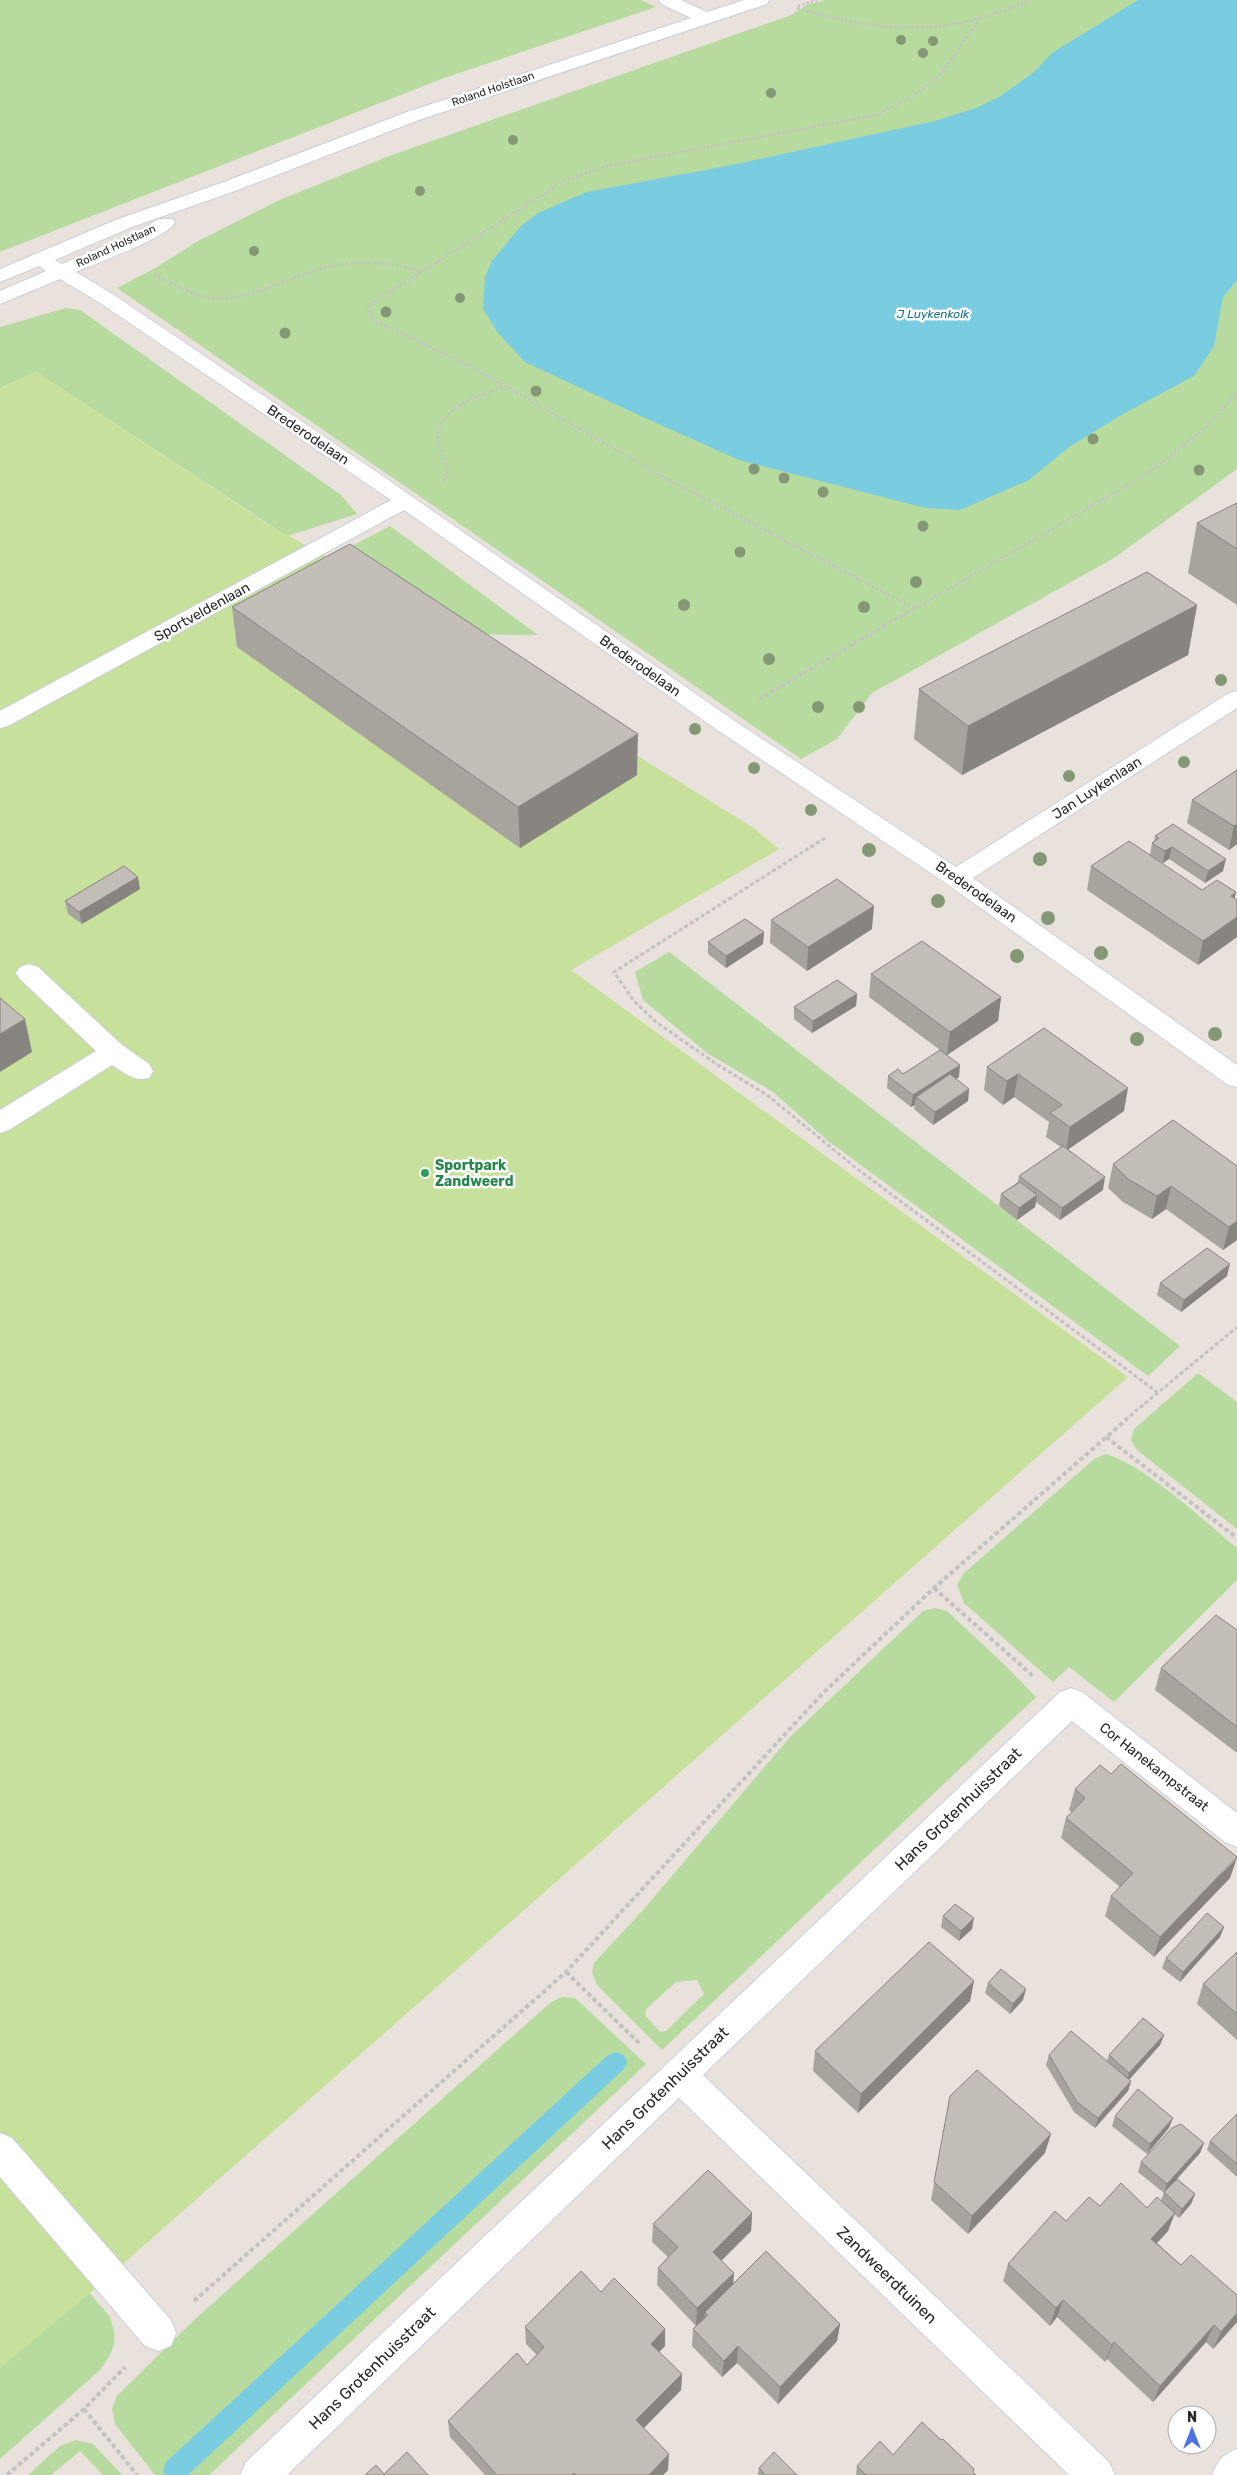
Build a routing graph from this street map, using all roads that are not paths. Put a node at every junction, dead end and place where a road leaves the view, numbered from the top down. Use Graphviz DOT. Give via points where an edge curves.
graph roads {
  1 [pos="666,0"];
  2 [pos="760,0"];
  3 [pos="704,18"];
  4 [pos="228,187"];
  5 [pos="40,259"];
  6 [pos="61,272"];
  7 [pos="0,276"];
  8 [pos="0,298"];
  9 [pos="403,502"];
  10 [pos="1237,698"];
  11 [pos="0,721"];
  12 [pos="956,878"];
  13 [pos="29,973"];
  14 [pos="113,1052"];
  15 [pos="140,1071"];
  16 [pos="1237,1078"];
  17 [pos="0,1123"];
  18 [pos="1071,1702"];
  19 [pos="1237,1832"];
  20 [pos="679,2075"];
  21 [pos="0,2150"];
  22 [pos="158,2333"];
  23 [pos="1237,2468"];
  24 [pos="259,2475"];
  25 [pos="1096,2475"];
  26 [pos="1231,2475"];
  1 -- 3 [label="street"];
  2 -- 3 [label="street, Roland Holstlaan"];
  3 -- 4 [label="street, Roland Holstlaan" via="414,116"];
  4 -- 5 [label="street, Roland Holstlaan" via="125,223"];
  4 -- 6 [label="street, Roland Holstlaan" via="143,236"];
  5 -- 6 [label="street, Brederodelaan"];
  5 -- 7 [label="street, Roland Holstlaan"];
  6 -- 8 [label="street, Roland Holstlaan"];
  6 -- 9 [label="street, Brederodelaan" via="128,313 377,481"];
  9 -- 11 [label="street, Sportveldenlaan"];
  9 -- 12 [label="street, Brederodelaan" via="721,722"];
  10 -- 12 [label="street, Jan Luykenlaan"];
  12 -- 16 [label="street, Brederodelaan"];
  13 -- 14 [label="street"];
  14 -- 15 [label="street"];
  14 -- 17 [label="street"];
  18 -- 19 [label="street, Cor Hanekampstraat"];
  18 -- 20 [label="street, Hans Grotenhuisstraat"];
  20 -- 24 [label="street, Hans Grotenhuisstraat"];
  20 -- 25 [label="street, Zandweerdtuinen"];
  21 -- 22 [label="street"];
  23 -- 26 [label="street"];
}
